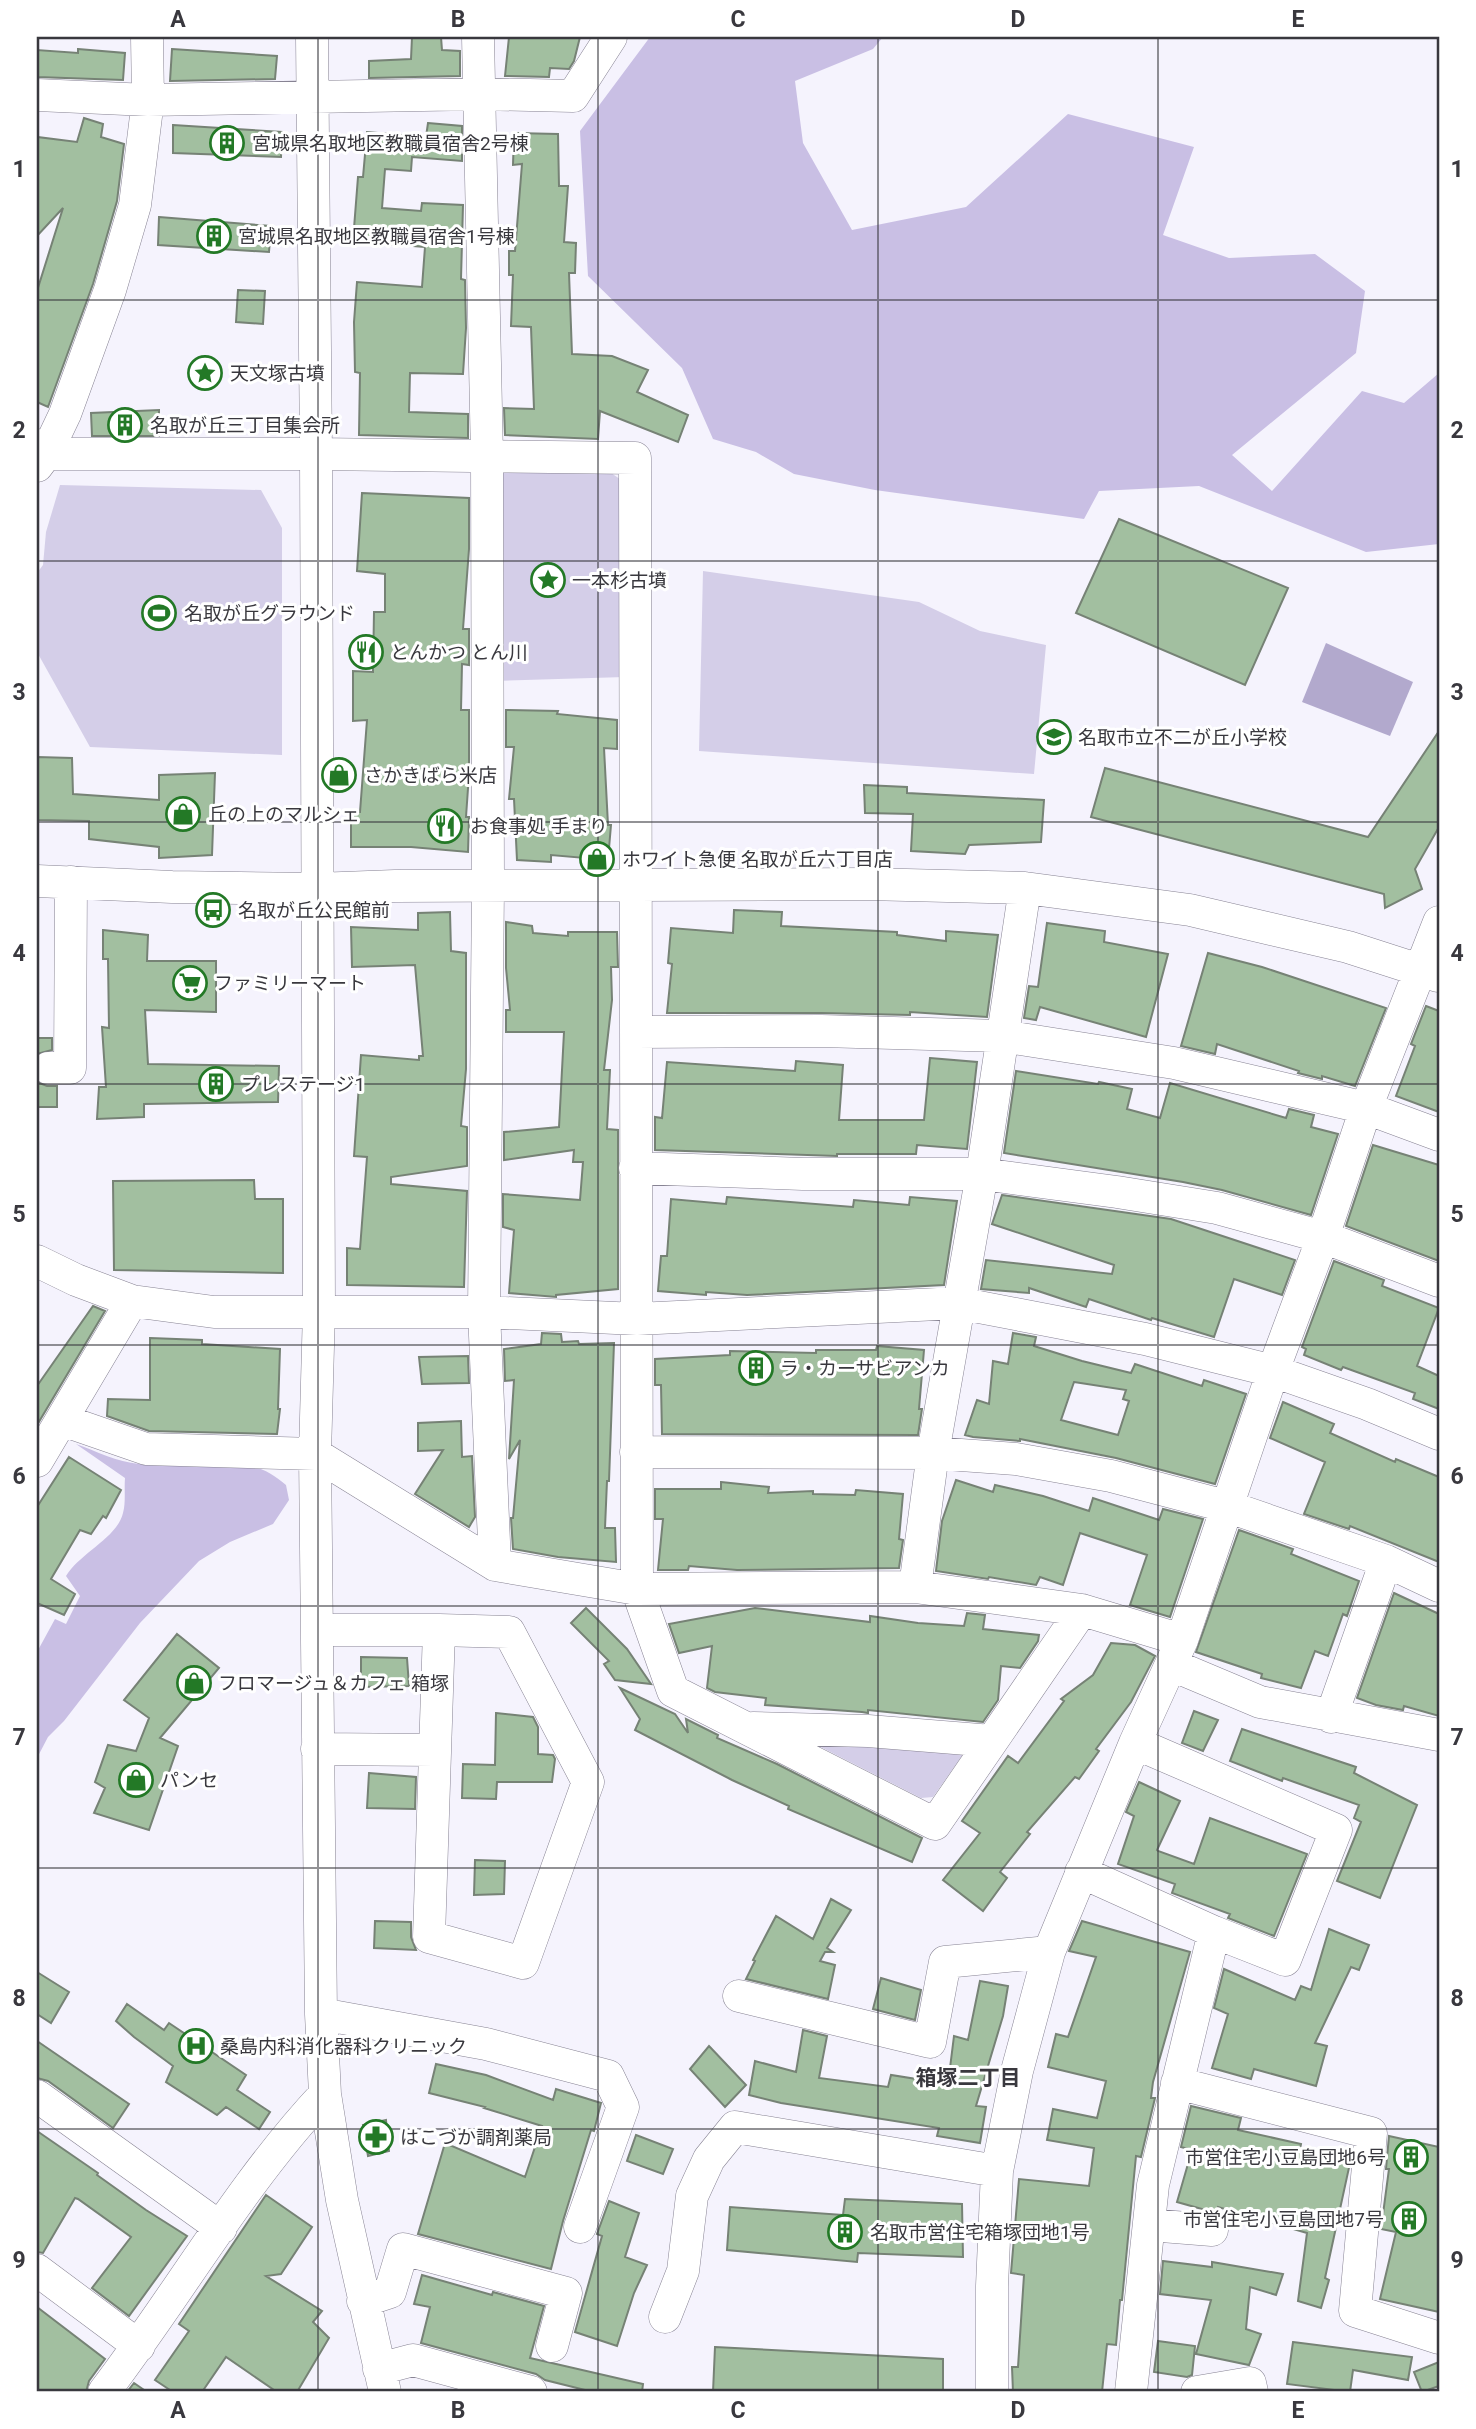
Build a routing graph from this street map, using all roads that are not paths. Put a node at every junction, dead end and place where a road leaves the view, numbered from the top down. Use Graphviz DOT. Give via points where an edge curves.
graph roads {
  1 [pos="147,37"];
  2 [pos="312,37"];
  3 [pos="478,37"];
  4 [pos="611,37"];
  5 [pos="479,94"];
  6 [pos="37,95"];
  7 [pos="311,97"];
  8 [pos="148,100"];
  9 [pos="316,454"];
  10 [pos="40,455"];
  11 [pos="487,457"];
  12 [pos="37,881"];
  13 [pos="71,882"];
  14 [pos="635,884"];
  15 [pos="488,886"];
  16 [pos="1025,888"];
  17 [pos="317,889"];
  18 [pos="1439,922"];
  19 [pos="1429,973"];
  20 [pos="636,1032"];
  21 [pos="1002,1036"];
  22 [pos="48,1068"];
  23 [pos="1366,1108"];
  24 [pos="1439,1135"];
  25 [pos="635,1168"];
  26 [pos="982,1174"];
  27 [pos="1323,1237"];
  28 [pos="37,1261"];
  29 [pos="1439,1281"];
  30 [pos="132,1301"];
  31 [pos="958,1303"];
  32 [pos="319,1310"];
  33 [pos="484,1312"];
  34 [pos="637,1319"];
  35 [pos="1273,1371"];
  36 [pos="62,1420"];
  37 [pos="1439,1434"];
  38 [pos="636,1452"];
  39 [pos="933,1453"];
  40 [pos="315,1454"];
  41 [pos="37,1461"];
  42 [pos="1228,1507"];
  43 [pos="1386,1561"];
  44 [pos="495,1565"];
  45 [pos="1439,1586"];
  46 [pos="915,1587"];
  47 [pos="636,1588"];
  48 [pos="1082,1609"];
  49 [pos="318,1630"];
  50 [pos="439,1630"];
  51 [pos="1177,1653"];
  52 [pos="1332,1717"];
  53 [pos="744,1727"];
  54 [pos="1439,1735"];
  55 [pos="992,1741"];
  56 [pos="1135,1742"];
  57 [pos="317,1749"];
  58 [pos="434,1750"];
  59 [pos="1081,1872"];
  60 [pos="1214,1932"];
  61 [pos="1049,1952"];
  62 [pos="738,1996"];
  63 [pos="321,2014"];
  64 [pos="1177,2083"];
  65 [pos="325,2094"];
  66 [pos="37,2096"];
  67 [pos="997,2171"];
  68 [pos="1149,2225"];
  69 [pos="580,2227"];
  70 [pos="221,2228"];
  71 [pos="1212,2230"];
  72 [pos="37,2270"];
  73 [pos="363,2301"];
  74 [pos="664,2317"];
  75 [pos="1439,2338"];
  76 [pos="139,2346"];
  77 [pos="551,2346"];
  78 [pos="382,2381"];
  79 [pos="104,2392"];
  80 [pos="531,2392"];
  81 [pos="992,2392"];
  82 [pos="1131,2392"];
  83 [pos="1197,2392"];
  84 [pos="1252,2392"];
  1 -- 8 [label="street"];
  2 -- 7 [label="street"];
  3 -- 5 [label="street"];
  4 -- 5 [label="street" via="573,96"];
  5 -- 7 [label="street"];
  5 -- 11 [label="street"];
  6 -- 8 [label="street"];
  7 -- 8 [label="street"];
  7 -- 9 [label="street"];
  8 -- 10 [label="street" via="135,205 110,290 65,414"];
  9 -- 10 [label="street"];
  9 -- 11 [label="street"];
  9 -- 17 [label="street"];
  11 -- 14 [label="street" via="635,458"];
  11 -- 15 [label="street"];
  12 -- 13 [label="street"];
  13 -- 17 [label="street"];
  13 -- 22 [label="street" via="70,1068"];
  14 -- 15 [label="street"];
  14 -- 16 [label="street"];
  14 -- 20 [label="street"];
  15 -- 17 [label="street"];
  15 -- 33 [label="street"];
  16 -- 19 [label="street" via="1190,910 1348,947"];
  16 -- 21 [label="street"];
  17 -- 32 [label="street"];
  18 -- 19 [label="street"];
  19 -- 23 [label="street"];
  20 -- 21 [label="street"];
  20 -- 25 [label="street"];
  21 -- 23 [label="street" via="1174,1063"];
  21 -- 26 [label="street"];
  23 -- 24 [label="street"];
  23 -- 27 [label="street"];
  25 -- 26 [label="street"];
  25 -- 34 [label="street"];
  26 -- 27 [label="street" via="1217,1208"];
  26 -- 31 [label="street"];
  27 -- 29 [label="street"];
  27 -- 35 [label="street"];
  28 -- 30 [label="street"];
  30 -- 32 [label="street" via="214,1312"];
  30 -- 36 [label="street"];
  31 -- 34 [label="street"];
  31 -- 35 [label="street" via="1145,1339"];
  31 -- 39 [label="street"];
  32 -- 33 [label="street"];
  32 -- 40 [label="street"];
  33 -- 34 [label="street"];
  33 -- 44 [label="street"];
  34 -- 38 [label="street"];
  35 -- 37 [label="street"];
  35 -- 42 [label="street"];
  36 -- 40 [label="street" via="145,1449"];
  36 -- 41 [label="street"];
  38 -- 39 [label="street"];
  38 -- 47 [label="street"];
  39 -- 42 [label="street" via="1016,1459 1111,1476"];
  39 -- 46 [label="street"];
  40 -- 44 [label="street"];
  40 -- 49 [label="street"];
  42 -- 43 [label="street"];
  42 -- 51 [label="street"];
  43 -- 45 [label="street"];
  43 -- 52 [label="street"];
  44 -- 47 [label="street"];
  46 -- 47 [label="street"];
  46 -- 48 [label="street"];
  47 -- 53 [label="street" via="673,1691"];
  48 -- 51 [label="street"];
  48 -- 55 [label="street"];
  49 -- 50 [label="street"];
  49 -- 57 [label="street"];
  50 -- 58 [label="street"];
  50 -- 58 [label="street" via="509,1632 588,1782 523,1962 429,1937"];
  51 -- 52 [label="street" via="1260,1702"];
  51 -- 56 [label="street"];
  52 -- 54 [label="street"];
  53 -- 55 [label="street"];
  53 -- 55 [label="street" via="935,1824"];
  56 -- 59 [label="street"];
  56 -- 60 [label="street" via="1336,1830 1284,1960"];
  57 -- 58 [label="street"];
  57 -- 63 [label="street"];
  59 -- 60 [label="street"];
  59 -- 61 [label="street"];
  60 -- 64 [label="street"];
  61 -- 62 [label="street" via="945,1962 930,2042"];
  61 -- 67 [label="street" via="1017,2071"];
  63 -- 65 [label="street"];
  63 -- 69 [label="street" via="486,2044 608,2076 624,2107"];
  64 -- 68 [label="street" via="1153,2185"];
  64 -- 75 [label="street" via="1371,2133 1354,2311"];
  65 -- 70 [label="street" via="291,2130"];
  65 -- 73 [label="street"];
  66 -- 70 [label="street"];
  67 -- 74 [label="street" via="735,2127 709,2160 692,2196 683,2271"];
  67 -- 81 [label="street"];
  68 -- 71 [label="street"];
  68 -- 82 [label="street"];
  70 -- 76 [label="street"];
  72 -- 76 [label="street"];
  73 -- 77 [label="street" via="390,2292 403,2249 566,2293"];
  73 -- 78 [label="street"];
  76 -- 79 [label="street"];
  78 -- 80 [label="street" via="413,2360"];
  83 -- 84 [label="street" via="1250,2383"];
}
